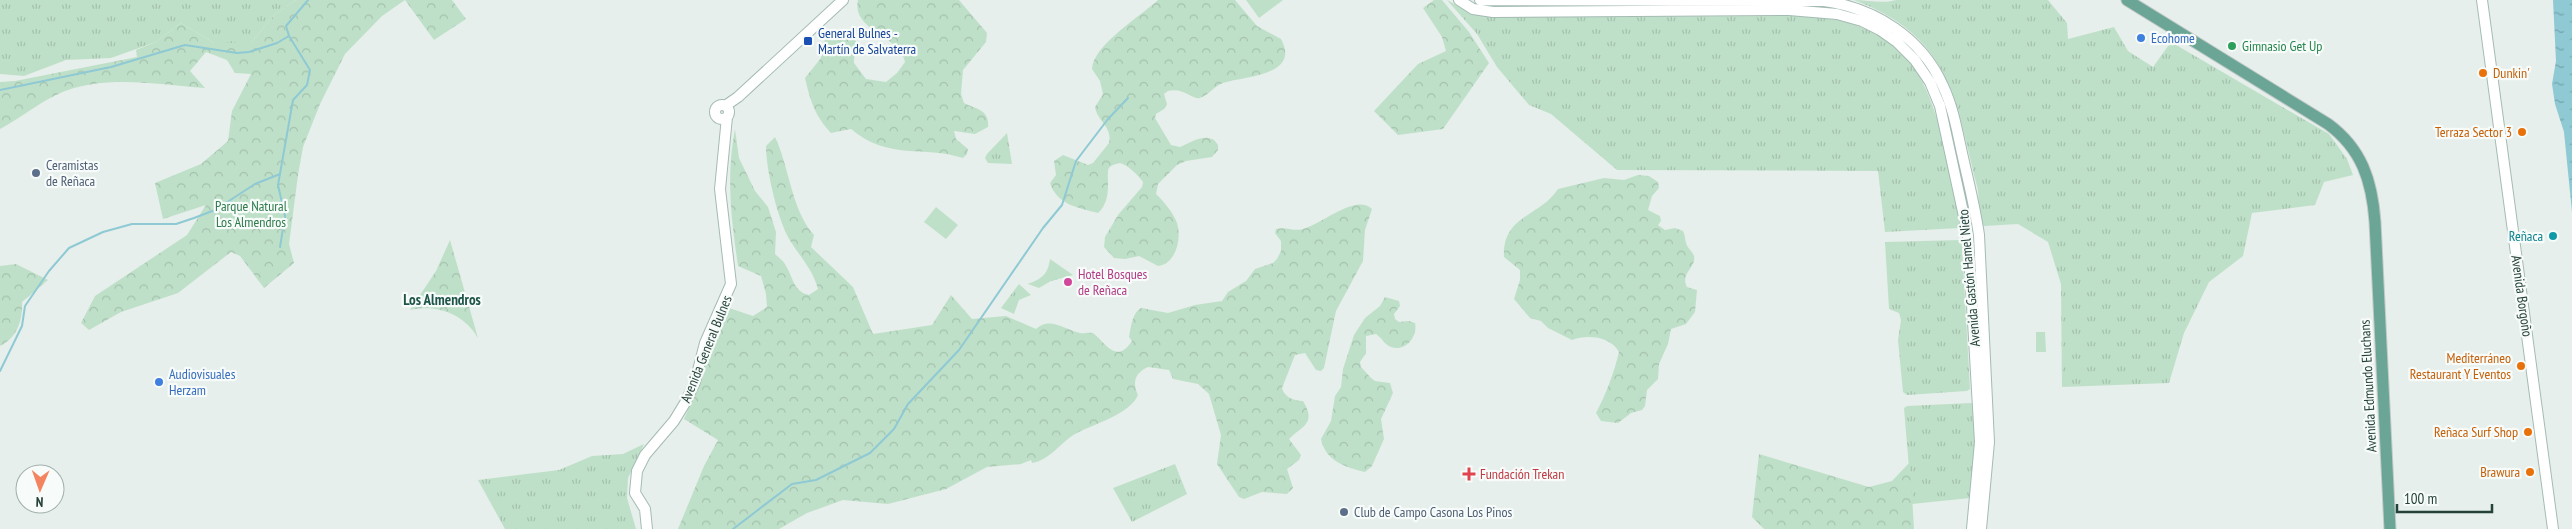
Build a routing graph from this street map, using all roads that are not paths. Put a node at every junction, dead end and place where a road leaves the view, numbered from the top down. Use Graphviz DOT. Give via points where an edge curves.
graph roads {
  1 [pos="843,0"];
  2 [pos="1459,0"];
  3 [pos="1480,0"];
  4 [pos="2127,0"];
  5 [pos="2482,1"];
  6 [pos="648,529"];
  7 [pos="1972,529"];
  8 [pos="1981,529"];
  9 [pos="2390,529"];
  10 [pos="2553,529"];
  1 -- 6 [label="main road, Avenida General Bulnes" via="738,97 725,113 721,203 731,284 705,343 692,390 674,421 645,455 635,478 635,493 645,509"];
  2 -- 7 [label="main road, Avenida Gastón Hamel Nieto" via="1474,9 1493,12 1827,12 1871,26 1910,54 1930,82 1940,106 1968,235 1980,442"];
  3 -- 8 [label="main road, Avenida Gastón Hamel Nieto" via="1824,1 1850,6 1879,18 1917,47 1934,69 1947,96 1978,229 1989,442"];
  4 -- 9 [label="main road, Avenida Edmundo Eluchans" via="2343,136 2364,166 2372,191"];
  5 -- 10 [label="main road, Avenida Borgoño"];
}
